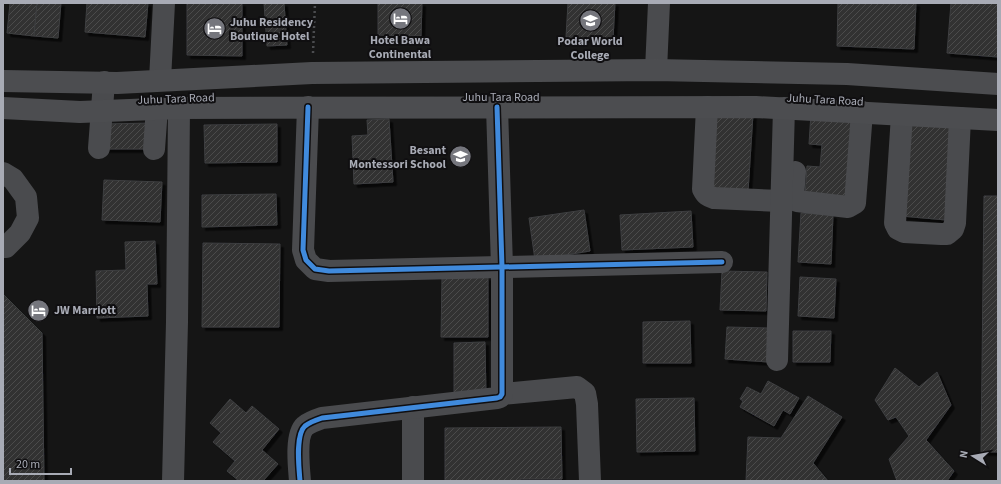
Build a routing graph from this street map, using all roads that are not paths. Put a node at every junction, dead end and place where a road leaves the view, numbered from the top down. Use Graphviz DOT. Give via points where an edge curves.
graph roads {
  1 [pos="164,3"];
  2 [pos="659,3"];
  3 [pos="656,70"];
  4 [pos="160,80"];
  5 [pos="3,81"];
  6 [pos="104,82"];
  7 [pos="998,84"];
  8 [pos="308,107"];
  9 [pos="497,107"];
  10 [pos="707,107"];
  11 [pos="3,108"];
  12 [pos="157,108"];
  13 [pos="179,108"];
  14 [pos="784,108"];
  15 [pos="102,112"];
  16 [pos="862,112"];
  17 [pos="902,114"];
  18 [pos="960,118"];
  19 [pos="998,120"];
  20 [pos="99,148"];
  21 [pos="154,149"];
  22 [pos="3,173"];
  23 [pos="773,201"];
  24 [pos="3,247"];
  25 [pos="722,262"];
  26 [pos="502,267"];
  27 [pos="777,360"];
  28 [pos="502,394"];
  29 [pos="413,407"];
  30 [pos="173,481"];
  31 [pos="300,481"];
  32 [pos="413,481"];
  33 [pos="590,481"];
  1 -- 4 [label="street"];
  2 -- 3 [label="street"];
  3 -- 4 [label="main road, Juhu Tara Road" via="312,73"];
  3 -- 7 [label="main road, Juhu Tara Road" via="847,74"];
  4 -- 6 [label="main road, Juhu Tara Road"];
  5 -- 6 [label="main road, Juhu Tara Road"];
  6 -- 15 [label="street"];
  8 -- 9 [label="main road, Juhu Tara Road"];
  8 -- 13 [label="main road, Juhu Tara Road"];
  8 -- 26 [label="street" via="303,250 306,260 315,269 329,271"];
  9 -- 10 [label="main road, Juhu Tara Road"];
  9 -- 26 [label="street"];
  10 -- 14 [label="main road, Juhu Tara Road"];
  10 -- 23 [label="street" via="703,189 706,194 714,198"];
  11 -- 15 [label="main road, Juhu Tara Road"];
  12 -- 13 [label="main road, Juhu Tara Road"];
  12 -- 15 [label="main road, Juhu Tara Road"];
  12 -- 21 [label="street"];
  13 -- 30 [label="street"];
  14 -- 16 [label="main road, Juhu Tara Road"];
  14 -- 16 [label="street" via="794,197 797,201 848,207 855,203"];
  14 -- 23 [label="street" via="775,163"];
  15 -- 20 [label="street"];
  16 -- 17 [label="main road, Juhu Tara Road"];
  17 -- 18 [label="main road, Juhu Tara Road"];
  17 -- 18 [label="street" via="895,223 898,229 904,232 947,234 954,229"];
  18 -- 19 [label="main road, Juhu Tara Road"];
  22 -- 24 [label="street" via="13,179 26,197 28,218 20,233"];
  23 -- 27 [label="street"];
  25 -- 26 [label="street"];
  26 -- 28 [label="street"];
  28 -- 29 [label="street" via="497,398"];
  28 -- 33 [label="street" via="577,387 585,393"];
  29 -- 31 [label="street" via="322,418 310,422 303,427 299,439"];
  29 -- 32 [label="street"];
}
